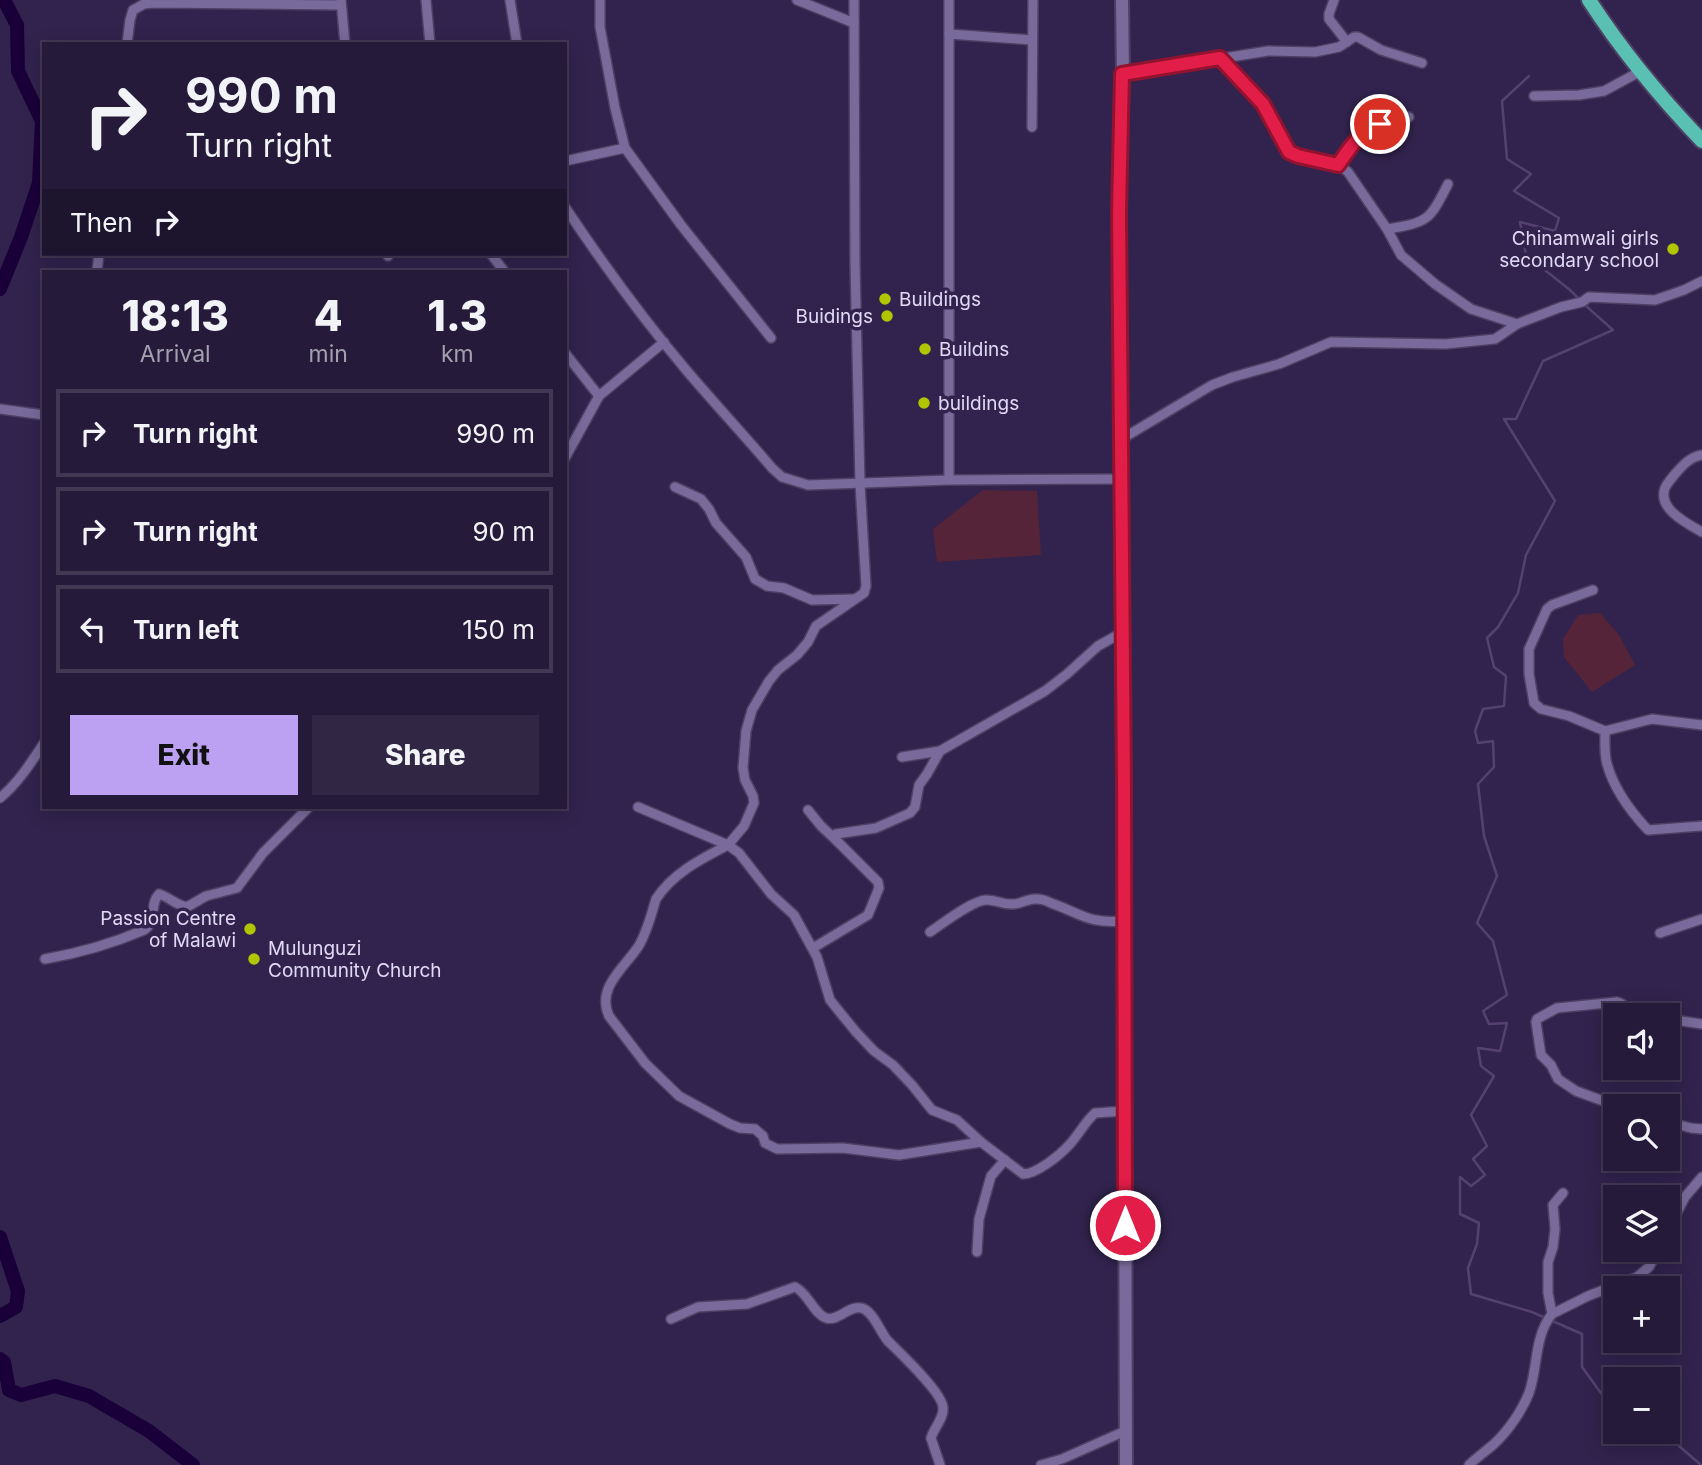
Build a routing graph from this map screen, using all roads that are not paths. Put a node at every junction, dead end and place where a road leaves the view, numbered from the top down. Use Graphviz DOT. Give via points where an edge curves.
graph roads {
  1 [pos="426,0"];
  2 [pos="510,0"];
  3 [pos="600,0"];
  4 [pos="797,0"];
  5 [pos="854,0"];
  6 [pos="949,0"];
  7 [pos="1032,0"];
  8 [pos="1122,0"];
  9 [pos="1334,0"];
  10 [pos="1590,0"];
  11 [pos="340,2"];
  12 [pos="854,23"];
  13 [pos="949,34"];
  14 [pos="1032,40"];
  15 [pos="127,42"];
  16 [pos="345,42"];
  17 [pos="430,42"];
  18 [pos="517,42"];
  19 [pos="1347,42"];
  20 [pos="1220,58"];
  21 [pos="1422,63"];
  22 [pos="1641,71"];
  23 [pos="1122,74"];
  24 [pos="1534,96"];
  25 [pos="1409,117"];
  26 [pos="1032,127"];
  27 [pos="1702,141"];
  28 [pos="625,148"];
  29 [pos="567,161"];
  30 [pos="1338,165"];
  31 [pos="1448,184"];
  32 [pos="567,210"];
  33 [pos="1387,229"];
  34 [pos="493,256"];
  35 [pos="503,270"];
  36 [pos="1702,281"];
  37 [pos="1517,324"];
  38 [pos="771,338"];
  39 [pos="664,342"];
  40 [pos="567,356"];
  41 [pos="599,396"];
  42 [pos="0,409"];
  43 [pos="42,415"];
  44 [pos="1120,440"];
  45 [pos="567,454"];
  46 [pos="1702,455"];
  47 [pos="1121,479"];
  48 [pos="949,480"];
  49 [pos="860,484"];
  50 [pos="675,487"];
  51 [pos="1702,532"];
  52 [pos="1593,590"];
  53 [pos="856,599"];
  54 [pos="1123,632"];
  55 [pos="1702,725"];
  56 [pos="1605,731"];
  57 [pos="42,746"];
  58 [pos="940,751"];
  59 [pos="902,757"];
  60 [pos="0,798"];
  61 [pos="638,807"];
  62 [pos="307,809"];
  63 [pos="808,810"];
  64 [pos="1702,826"];
  65 [pos="836,840"];
  66 [pos="727,845"];
  67 [pos="1702,919"];
  68 [pos="1124,921"];
  69 [pos="930,932"];
  70 [pos="1660,933"];
  71 [pos="813,948"];
  72 [pos="45,959"];
  73 [pos="1603,1003"];
  74 [pos="1680,1021"];
  75 [pos="1702,1024"];
  76 [pos="1603,1101"];
  77 [pos="1125,1111"];
  78 [pos="1680,1125"];
  79 [pos="1702,1129"];
  80 [pos="981,1142"];
  81 [pos="1005,1160"];
  82 [pos="1702,1177"];
  83 [pos="1563,1192"];
  84 [pos="1680,1207"];
  85 [pos="977,1252"];
  86 [pos="1652,1262"];
  87 [pos="1552,1314"];
  88 [pos="671,1320"];
  89 [pos="1125,1431"];
  90 [pos="940,1465"];
  91 [pos="1041,1465"];
  92 [pos="1126,1465"];
  93 [pos="1469,1465"];
  1 -- 17 [label="street"];
  2 -- 18 [label="street"];
  3 -- 28 [label="street" via="600,27"];
  4 -- 12 [label="street"];
  5 -- 12 [label="street"];
  6 -- 13 [label="street"];
  7 -- 14 [label="street"];
  8 -- 23 [label="main road"];
  9 -- 19 [label="street" via="1329,19"];
  10 -- 22 [label="highway"];
  11 -- 15 [label="street" via="144,4 133,10"];
  11 -- 16 [label="street"];
  12 -- 49 [label="street"];
  13 -- 14 [label="street"];
  13 -- 48 [label="street"];
  14 -- 26 [label="street"];
  19 -- 20 [label="street" via="1315,52 1268,51"];
  19 -- 21 [label="street" via="1358,37"];
  20 -- 23 [label="street"];
  20 -- 30 [label="street" via="1263,104 1289,152"];
  22 -- 24 [label="street" via="1604,92"];
  22 -- 27 [label="highway"];
  23 -- 44 [label="main road"];
  25 -- 30 [label="street" via="1366,130"];
  28 -- 29 [label="street"];
  28 -- 38 [label="street"];
  30 -- 33 [label="street" via="1348,172"];
  31 -- 33 [label="street" via="1427,219"];
  32 -- 39 [label="street"];
  33 -- 37 [label="street" via="1401,255 1436,285 1471,309"];
  34 -- 35 [label="street"];
  36 -- 37 [label="street" via="1656,300 1589,297"];
  37 -- 44 [label="street" via="1494,339 1446,344 1331,342 1212,385"];
  39 -- 41 [label="street"];
  39 -- 49 [label="street" via="782,477 808,485"];
  40 -- 41 [label="street"];
  41 -- 45 [label="street"];
  42 -- 43 [label="street"];
  44 -- 47 [label="main road"];
  46 -- 51 [label="street" via="1681,468 1664,494 1668,507"];
  47 -- 48 [label="street"];
  47 -- 54 [label="main road"];
  48 -- 49 [label="street"];
  49 -- 53 [label="street" via="866,586"];
  50 -- 53 [label="street" via="701,499 746,557 755,579 766,586 812,600"];
  52 -- 56 [label="street" via="1546,609 1530,644 1529,674 1537,707"];
  53 -- 66 [label="street" via="816,626 797,655 769,681 752,710 743,768 754,803 744,826"];
  54 -- 58 [label="street" via="1098,646 1045,691"];
  54 -- 68 [label="main road"];
  55 -- 56 [label="street" via="1652,719"];
  56 -- 64 [label="street" via="1612,778 1634,816 1648,830"];
  57 -- 60 [label="street"];
  58 -- 59 [label="street"];
  58 -- 65 [label="street" via="919,785 910,814 876,828 838,833"];
  61 -- 66 [label="street"];
  62 -- 72 [label="street" via="268,847 237,888 206,896 187,907 159,894 150,926 144,930 102,946"];
  63 -- 65 [label="street"];
  65 -- 71 [label="street" via="879,888 868,915"];
  66 -- 71 [label="street" via="794,915"];
  66 -- 80 [label="street" via="691,864 661,892 639,946 606,993 609,1016 645,1063 679,1096 730,1124 760,1131 765,1143 777,1149 899,1155"];
  67 -- 70 [label="street"];
  68 -- 69 [label="street" via="1095,921 1038,900 1013,905 988,900 975,902"];
  68 -- 77 [label="main road"];
  71 -- 80 [label="street" via="831,1000 856,1032 932,1110 957,1121"];
  73 -- 76 [label="street" via="1557,1008 1536,1022 1541,1055 1558,1079"];
  74 -- 75 [label="street"];
  77 -- 81 [label="street" via="1095,1113 1069,1145 1030,1174"];
  77 -- 89 [label="main road"];
  78 -- 79 [label="street"];
  80 -- 81 [label="street"];
  81 -- 85 [label="street" via="991,1176 979,1219"];
  82 -- 84 [label="street"];
  83 -- 87 [label="street" via="1553,1205 1555,1229 1548,1262"];
  86 -- 87 [label="street" via="1637,1277"];
  87 -- 93 [label="street" via="1543,1328 1523,1406 1494,1444"];
  88 -- 90 [label="street" via="698,1307 738,1305 795,1287 827,1318 853,1308 865,1309 942,1401 943,1411 931,1438"];
  89 -- 91 [label="street"];
  89 -- 92 [label="main road"];
}
